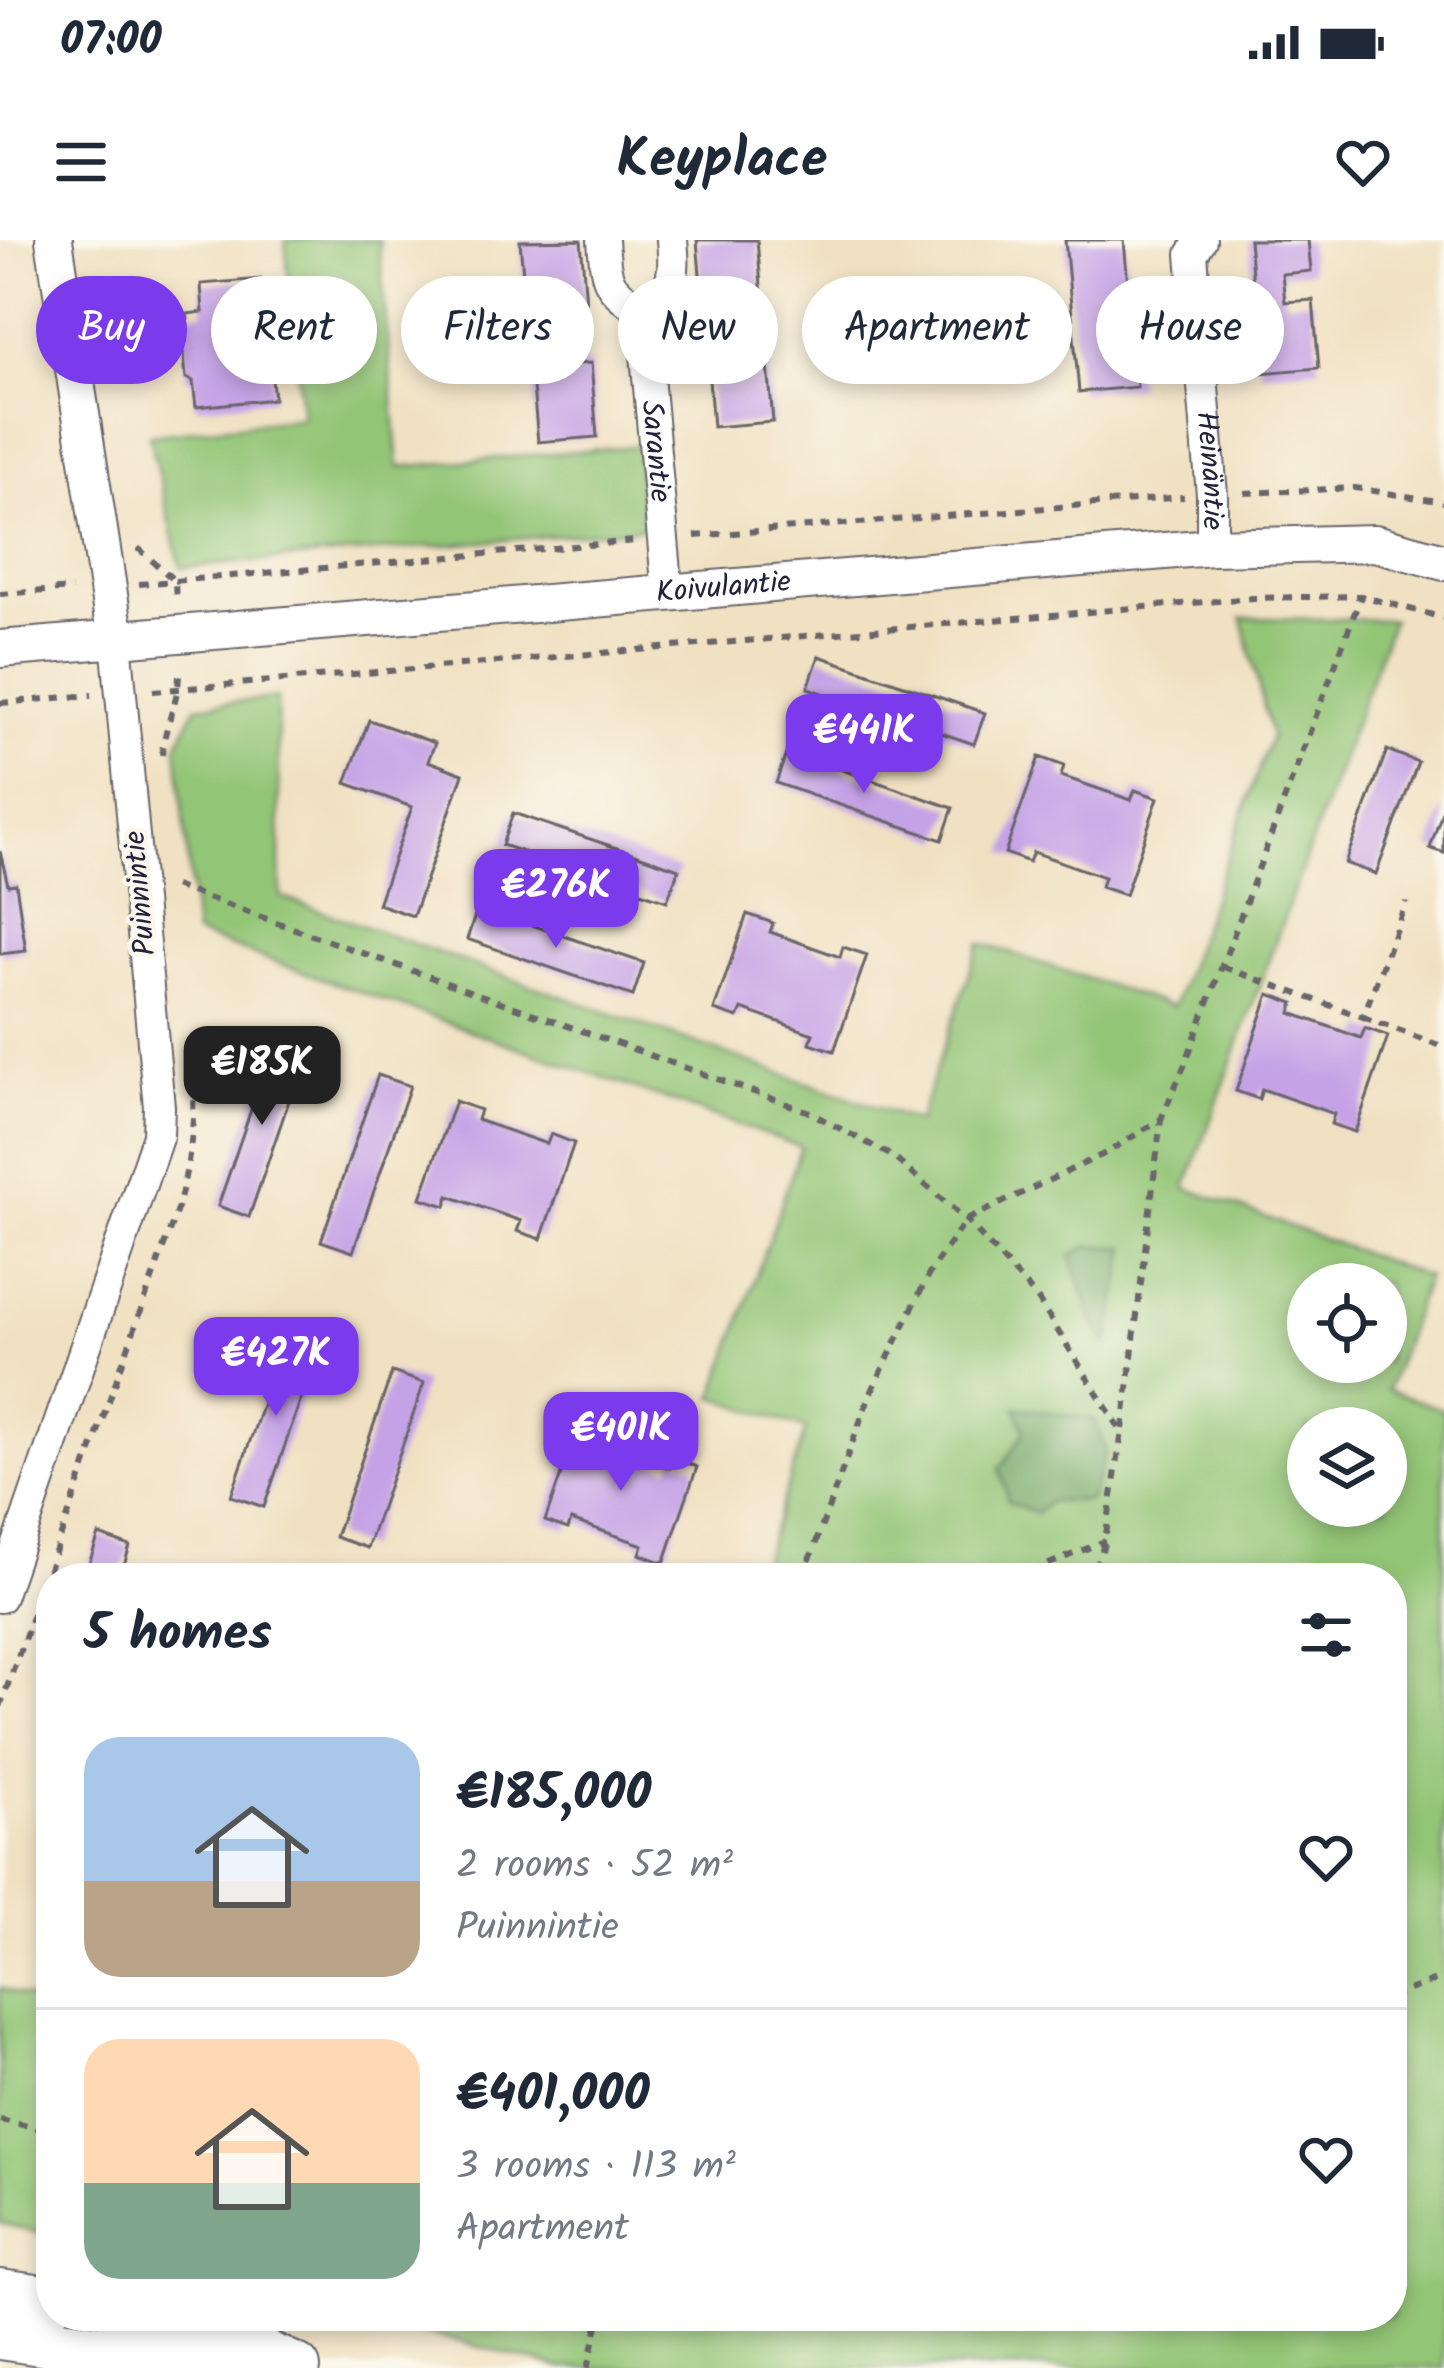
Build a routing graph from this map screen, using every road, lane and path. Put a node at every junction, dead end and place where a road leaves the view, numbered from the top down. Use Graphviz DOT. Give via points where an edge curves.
graph roads {
  1 [pos="54,240"];
  2 [pos="603,240"];
  3 [pos="672,240"];
  4 [pos="1188,245"];
  5 [pos="675,276"];
  6 [pos="618,295"];
  7 [pos="649,384"];
  8 [pos="1212,495"];
  9 [pos="1444,502"];
  10 [pos="665,539"];
  11 [pos="1212,547"];
  12 [pos="1444,562"];
  13 [pos="108,586"];
  14 [pos="0,594"];
  15 [pos="668,594"];
  16 [pos="1361,596"];
  17 [pos="1444,618"];
  18 [pos="116,640"];
  19 [pos="0,649"];
  20 [pos="124,692"];
  21 [pos="0,703"];
  22 [pos="174,886"];
  23 [pos="1406,902"];
  24 [pos="1222,967"];
  25 [pos="1364,1017"];
  26 [pos="1444,1047"];
  27 [pos="1161,1118"];
  28 [pos="966,1220"];
  29 [pos="1122,1432"];
  30 [pos="1105,1541"];
  31 [pos="808,1563"];
  32 [pos="1052,1563"];
  33 [pos="1098,1563"];
  34 [pos="0,1597"];
  35 [pos="1444,1976"];
  36 [pos="1407,1990"];
  37 [pos="0,2120"];
  38 [pos="36,2128"];
  39 [pos="0,2294"];
  40 [pos="36,2299"];
  41 [pos="181,2331"];
  42 [pos="597,2331"];
  43 [pos="0,2335"];
  44 [pos="226,2368"];
  45 [pos="296,2368"];
  46 [pos="588,2368"];
  1 -- 13 [label="street, Puinnintie"];
  2 -- 6 [label="street"];
  3 -- 5 [label="street"];
  4 -- 8 [label="street, Heinäntie"];
  7 -- 10 [label="street, Sarantie"];
  8 -- 9 [label="path" via="1355,488"];
  8 -- 10 [label="path"];
  8 -- 11 [label="street, Heinäntie"];
  10 -- 13 [label="path"];
  10 -- 15 [label="street, Sarantie"];
  11 -- 12 [label="street, Koivulantie" via="1376,543"];
  11 -- 15 [label="street, Koivulantie"];
  13 -- 14 [label="path"];
  13 -- 18 [label="street, Puinnintie"];
  15 -- 18 [label="street, Koivulantie"];
  16 -- 17 [label="path"];
  16 -- 20 [label="path" via="1253,598"];
  16 -- 24 [label="path"];
  18 -- 19 [label="street, Koivulantie"];
  18 -- 20 [label="street, Puinnintie"];
  20 -- 21 [label="path"];
  20 -- 34 [label="street, Puinnintie" via="158,1135"];
  22 -- 28 [label="path" via="807,1111 892,1156"];
  23 -- 25 [label="path"];
  24 -- 25 [label="path"];
  24 -- 27 [label="path"];
  25 -- 26 [label="path"];
  27 -- 28 [label="path"];
  27 -- 29 [label="path"];
  28 -- 29 [label="path" via="1037,1298"];
  28 -- 31 [label="path" via="930,1272 869,1397"];
  29 -- 30 [label="path"];
  30 -- 32 [label="path"];
  30 -- 33 [label="path"];
  35 -- 36 [label="path"];
  37 -- 38 [label="path"];
  39 -- 40 [label="main road"];
  41 -- 45 [label="main road"];
  42 -- 46 [label="path"];
  43 -- 44 [label="main road"];
}
